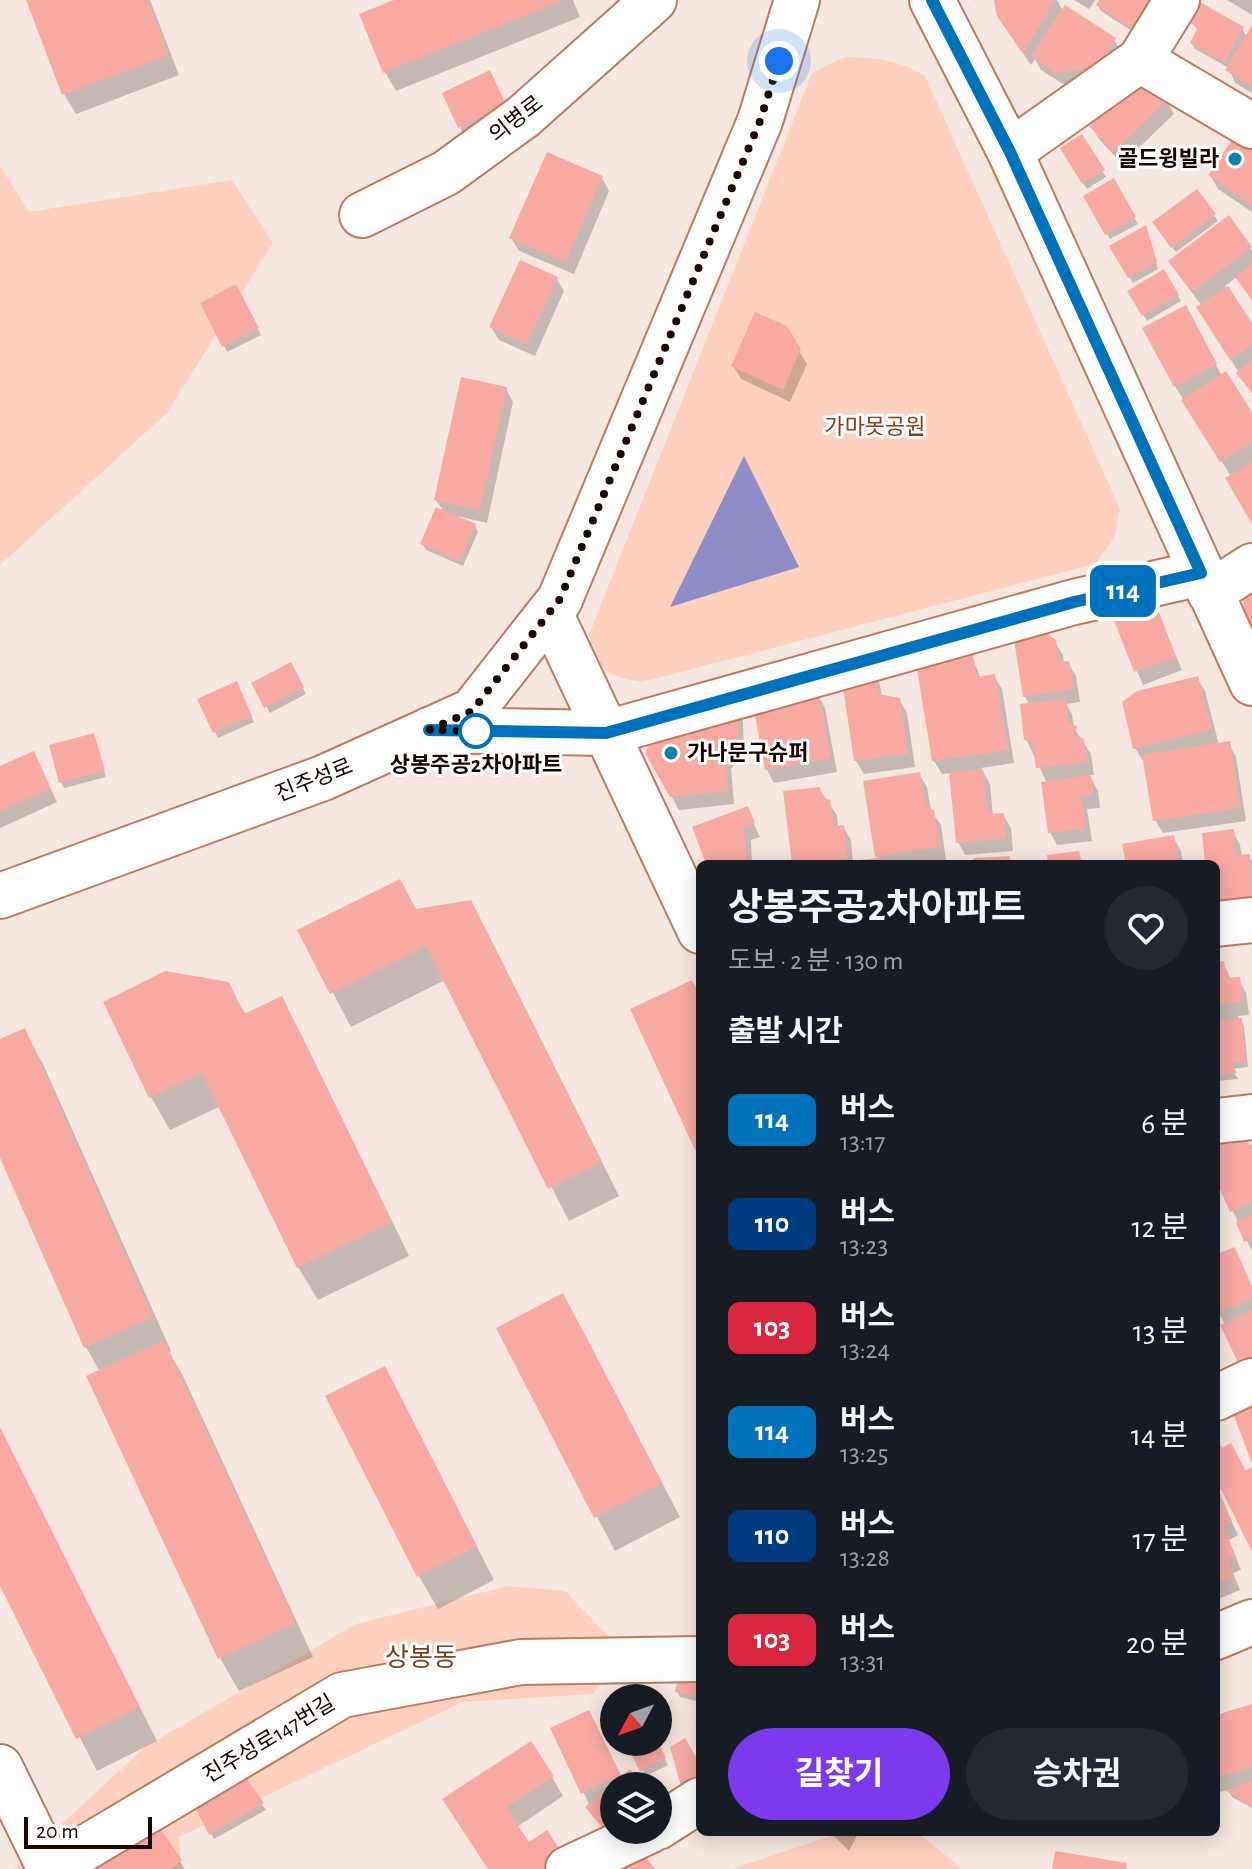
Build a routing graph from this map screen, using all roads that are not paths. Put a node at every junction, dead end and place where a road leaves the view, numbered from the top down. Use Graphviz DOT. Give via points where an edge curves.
graph roads {
  1 [pos="654,0"];
  2 [pos="797,0"];
  3 [pos="932,0"];
  4 [pos="1177,0"];
  5 [pos="1140,60"];
  6 [pos="1252,126"];
  7 [pos="1010,152"];
  8 [pos="362,215"];
  9 [pos="1252,566"];
  10 [pos="1206,583"];
  11 [pos="560,599"];
  12 [pos="1252,683"];
  13 [pos="429,730"];
  14 [pos="606,733"];
  15 [pos="0,896"];
  16 [pos="1252,920"];
  17 [pos="696,923"];
  18 [pos="1220,924"];
  19 [pos="1252,1117"];
  20 [pos="1220,1121"];
  21 [pos="1252,1381"];
  22 [pos="1220,1396"];
  23 [pos="1252,1622"];
  24 [pos="1220,1635"];
  25 [pos="696,1659"];
  26 [pos="0,1767"];
  27 [pos="696,1803"];
  28 [pos="672,1818"];
  29 [pos="621,1844"];
  30 [pos="50,1869"];
  31 [pos="568,1869"];
  1 -- 8 [label="street, 의병로" via="523,117 446,173"];
  2 -- 11 [label="street, 진주성로" via="760,121"];
  3 -- 7 [label="street"];
  4 -- 5 [label="street"];
  5 -- 6 [label="street"];
  5 -- 7 [label="street"];
  7 -- 10 [label="street"];
  9 -- 10 [label="street"];
  10 -- 12 [label="street"];
  10 -- 14 [label="street" via="1074,602"];
  11 -- 13 [label="street, 진주성로" via="472,711"];
  11 -- 14 [label="street" via="551,615"];
  13 -- 14 [label="street"];
  13 -- 15 [label="street, 진주성로" via="323,778"];
  14 -- 17 [label="street"];
  16 -- 18 [label="street"];
  19 -- 20 [label="street"];
  21 -- 22 [label="street"];
  23 -- 24 [label="street"];
  25 -- 30 [label="street, 진주성로147번길" via="521,1662 342,1695"];
  26 -- 30 [label="street"];
  27 -- 28 [label="street"];
  29 -- 31 [label="street"];
}
